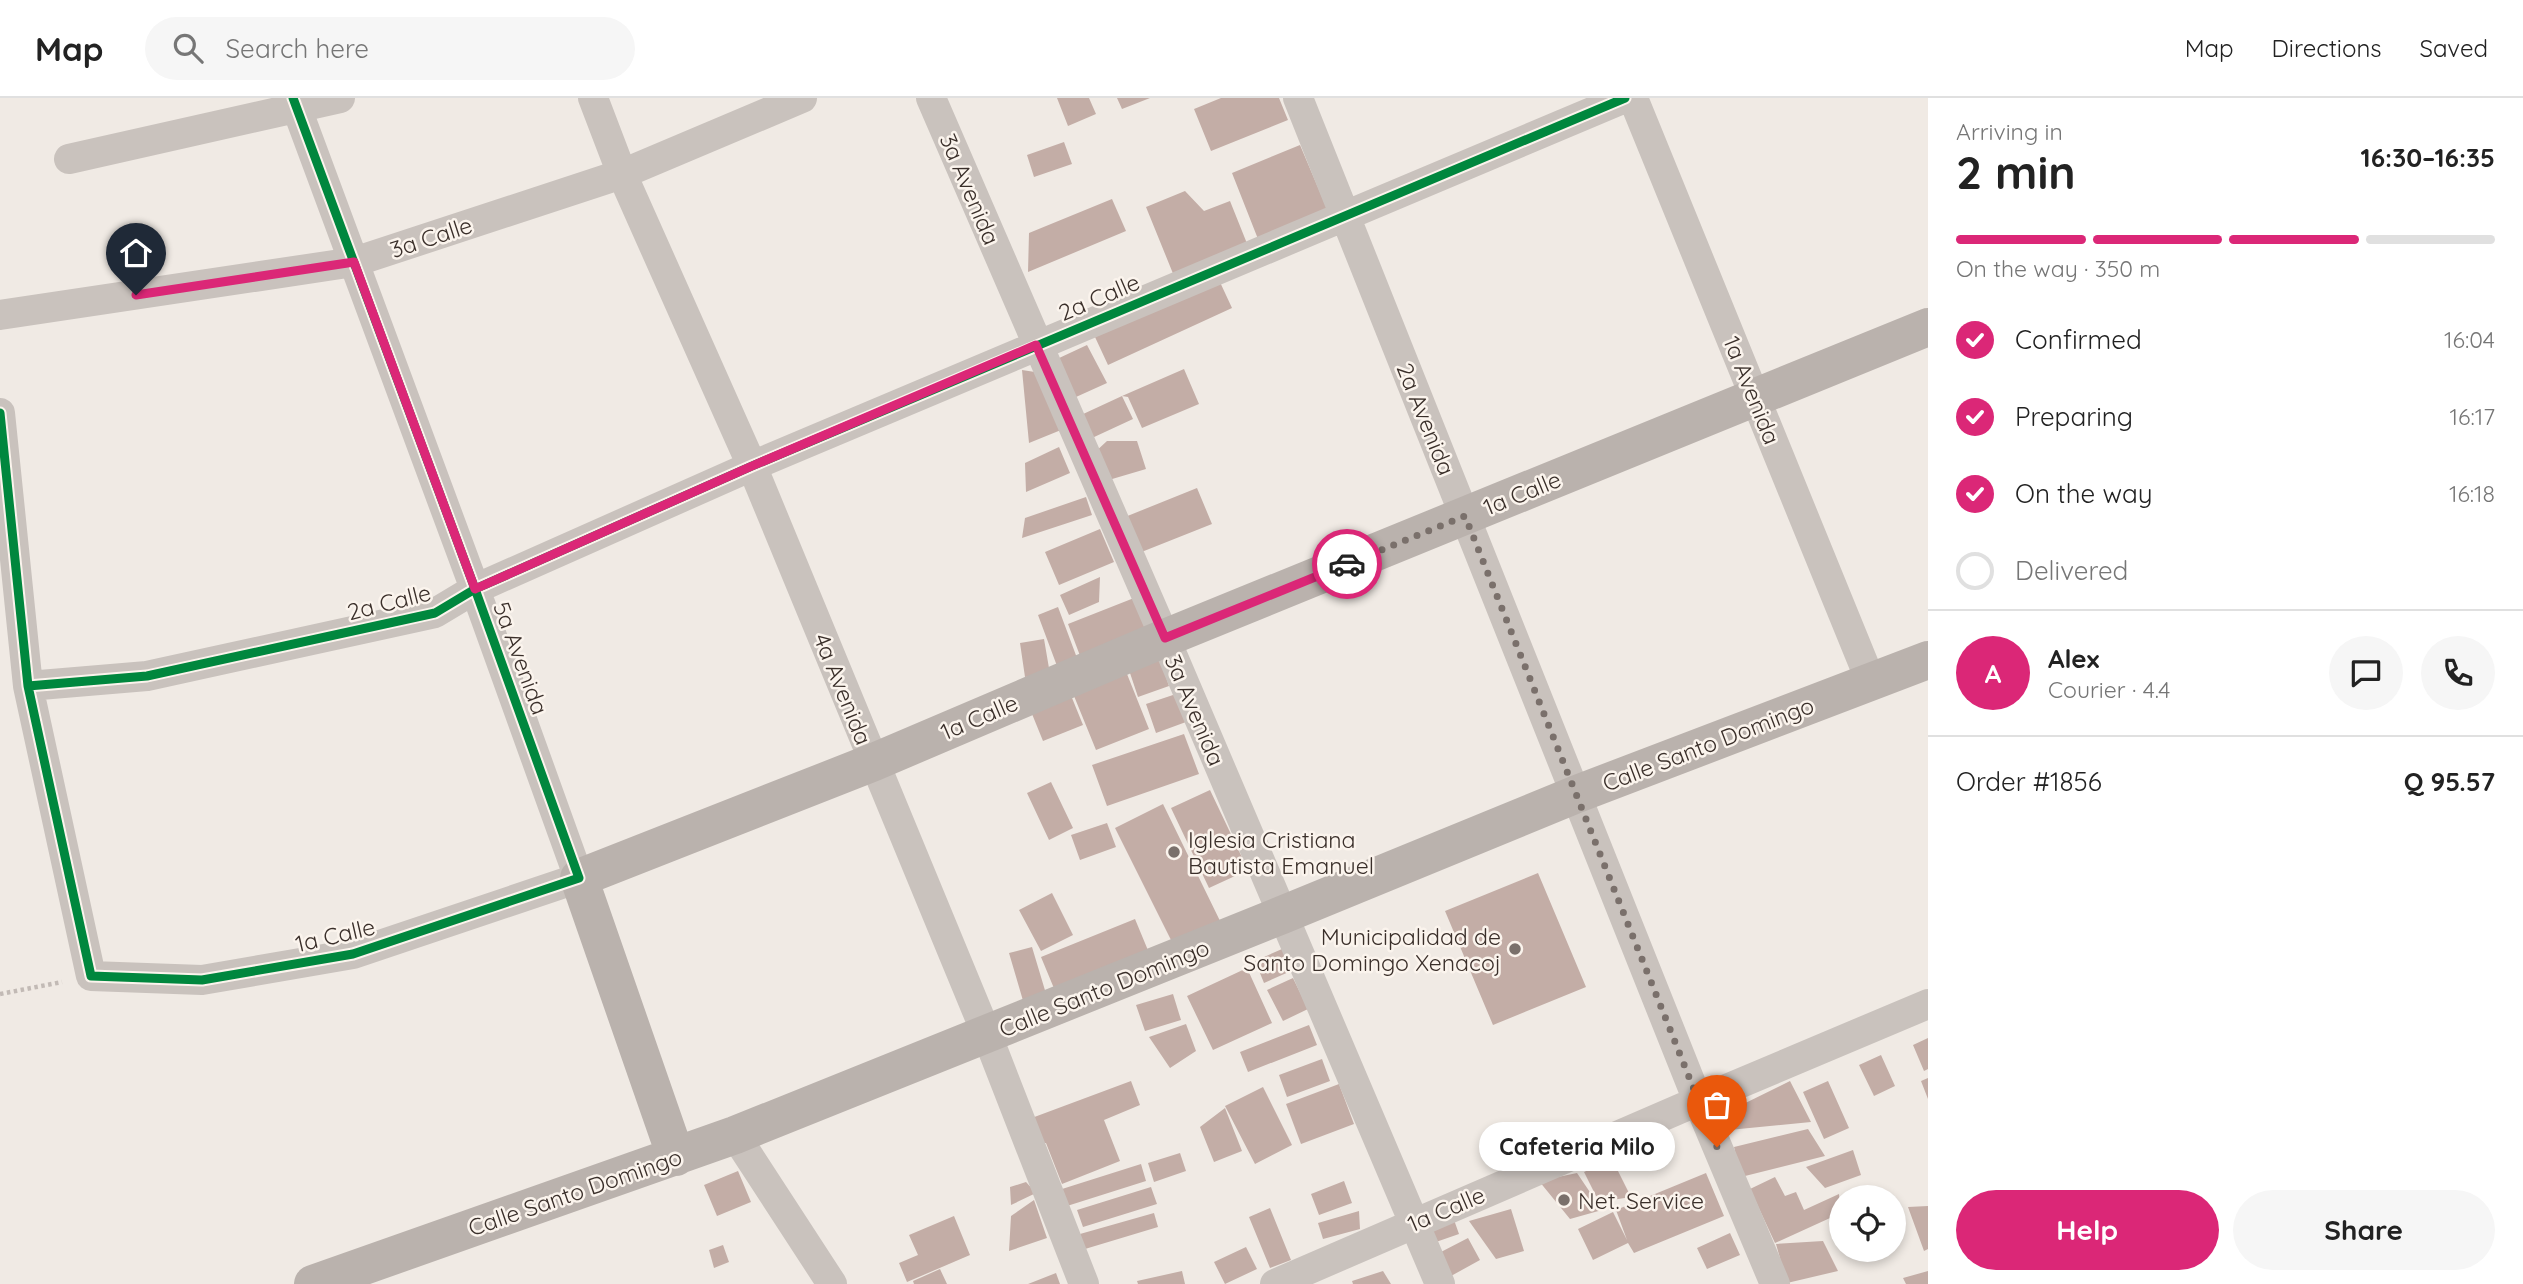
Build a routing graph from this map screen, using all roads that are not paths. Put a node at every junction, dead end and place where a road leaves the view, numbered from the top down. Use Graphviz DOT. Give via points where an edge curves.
graph roads {
  1 [pos="340,98"];
  2 [pos="593,98"];
  3 [pos="802,98"];
  4 [pos="931,98"];
  5 [pos="1298,98"];
  6 [pos="1625,98"];
  7 [pos="1633,98"];
  8 [pos="294,103"];
  9 [pos="69,159"];
  10 [pos="622,173"];
  11 [pos="1345,215"];
  12 [pos="354,262"];
  13 [pos="0,315"];
  14 [pos="1928,327"];
  15 [pos="1036,345"];
  16 [pos="1754,398"];
  17 [pos="0,413"];
  18 [pos="752,466"];
  19 [pos="1465,516"];
  20 [pos="6,534"];
  21 [pos="475,589"];
  22 [pos="1165,638"];
  23 [pos="1928,660"];
  24 [pos="1871,682"];
  25 [pos="28,686"];
  26 [pos="874,762"];
  27 [pos="1577,794"];
  28 [pos="579,878"];
  29 [pos="1282,915"];
  30 [pos="1928,1004"];
  31 [pos="987,1035"];
  32 [pos="1698,1101"];
  33 [pos="735,1135"];
  34 [pos="676,1157"];
  35 [pos="1413,1224"];
  36 [pos="313,1284"];
  37 [pos="832,1284"];
  38 [pos="1084,1284"];
  39 [pos="1275,1284"];
  40 [pos="1440,1284"];
  41 [pos="1775,1284"];
  1 -- 8 [label="street"];
  2 -- 10 [label="street, 4a Avenida"];
  3 -- 10 [label="street, 3a Calle"];
  4 -- 15 [label="street, 3a Avenida"];
  5 -- 11 [label="street, 2a Avenida"];
  6 -- 11 [label="street, 2a Calle"];
  7 -- 16 [label="street, 1a Avenida"];
  8 -- 9 [label="street"];
  8 -- 12 [label="street, 5a Avenida"];
  10 -- 12 [label="street, 3a Calle"];
  10 -- 18 [label="street, 4a Avenida"];
  11 -- 15 [label="street, 2a Calle"];
  11 -- 19 [label="street, 2a Avenida"];
  12 -- 13 [label="street, 3a Calle"];
  12 -- 21 [label="street, 5a Avenida"];
  14 -- 16 [label="main road, 1a Calle"];
  15 -- 18 [label="street, 2a Calle"];
  15 -- 22 [label="street, 3a Avenida"];
  16 -- 19 [label="main road, 1a Calle"];
  16 -- 24 [label="street, 1a Avenida"];
  17 -- 20 [label="street"];
  18 -- 21 [label="street, 2a Calle"];
  18 -- 26 [label="street, 4a Avenida"];
  19 -- 22 [label="main road, 1a Calle"];
  19 -- 27 [label="street, 2a Avenida"];
  20 -- 25 [label="street"];
  21 -- 25 [label="street, 2a Calle" via="435,613 383,625 147,676"];
  21 -- 28 [label="street, 5a Avenida"];
  22 -- 26 [label="main road, 1a Calle"];
  22 -- 29 [label="street, 3a Avenida"];
  23 -- 24 [label="main road, Calle Santo Domingo"];
  24 -- 27 [label="main road, Calle Santo Domingo"];
  25 -- 28 [label="street, 1a Calle" via="90,976 202,980 353,954"];
  26 -- 28 [label="main road, 1a Calle"];
  26 -- 31 [label="street, 4a Avenida"];
  27 -- 29 [label="main road, Calle Santo Domingo"];
  27 -- 32 [label="street, 2a Avenida"];
  28 -- 34 [label="main road, 5a Avenida"];
  29 -- 31 [label="main road, Calle Santo Domingo"];
  29 -- 35 [label="street, 3a Avenida"];
  30 -- 32 [label="street, 1a Calle"];
  31 -- 33 [label="main road, Calle Santo Domingo"];
  31 -- 38 [label="street, 4a Avenida"];
  32 -- 35 [label="street, 1a Calle"];
  32 -- 41 [label="street, 2a Avenida"];
  33 -- 34 [label="main road, Calle Santo Domingo"];
  33 -- 37 [label="street"];
  34 -- 36 [label="main road, Calle Santo Domingo"];
  35 -- 39 [label="street, 1a Calle"];
  35 -- 40 [label="street, 3a Avenida"];
}
